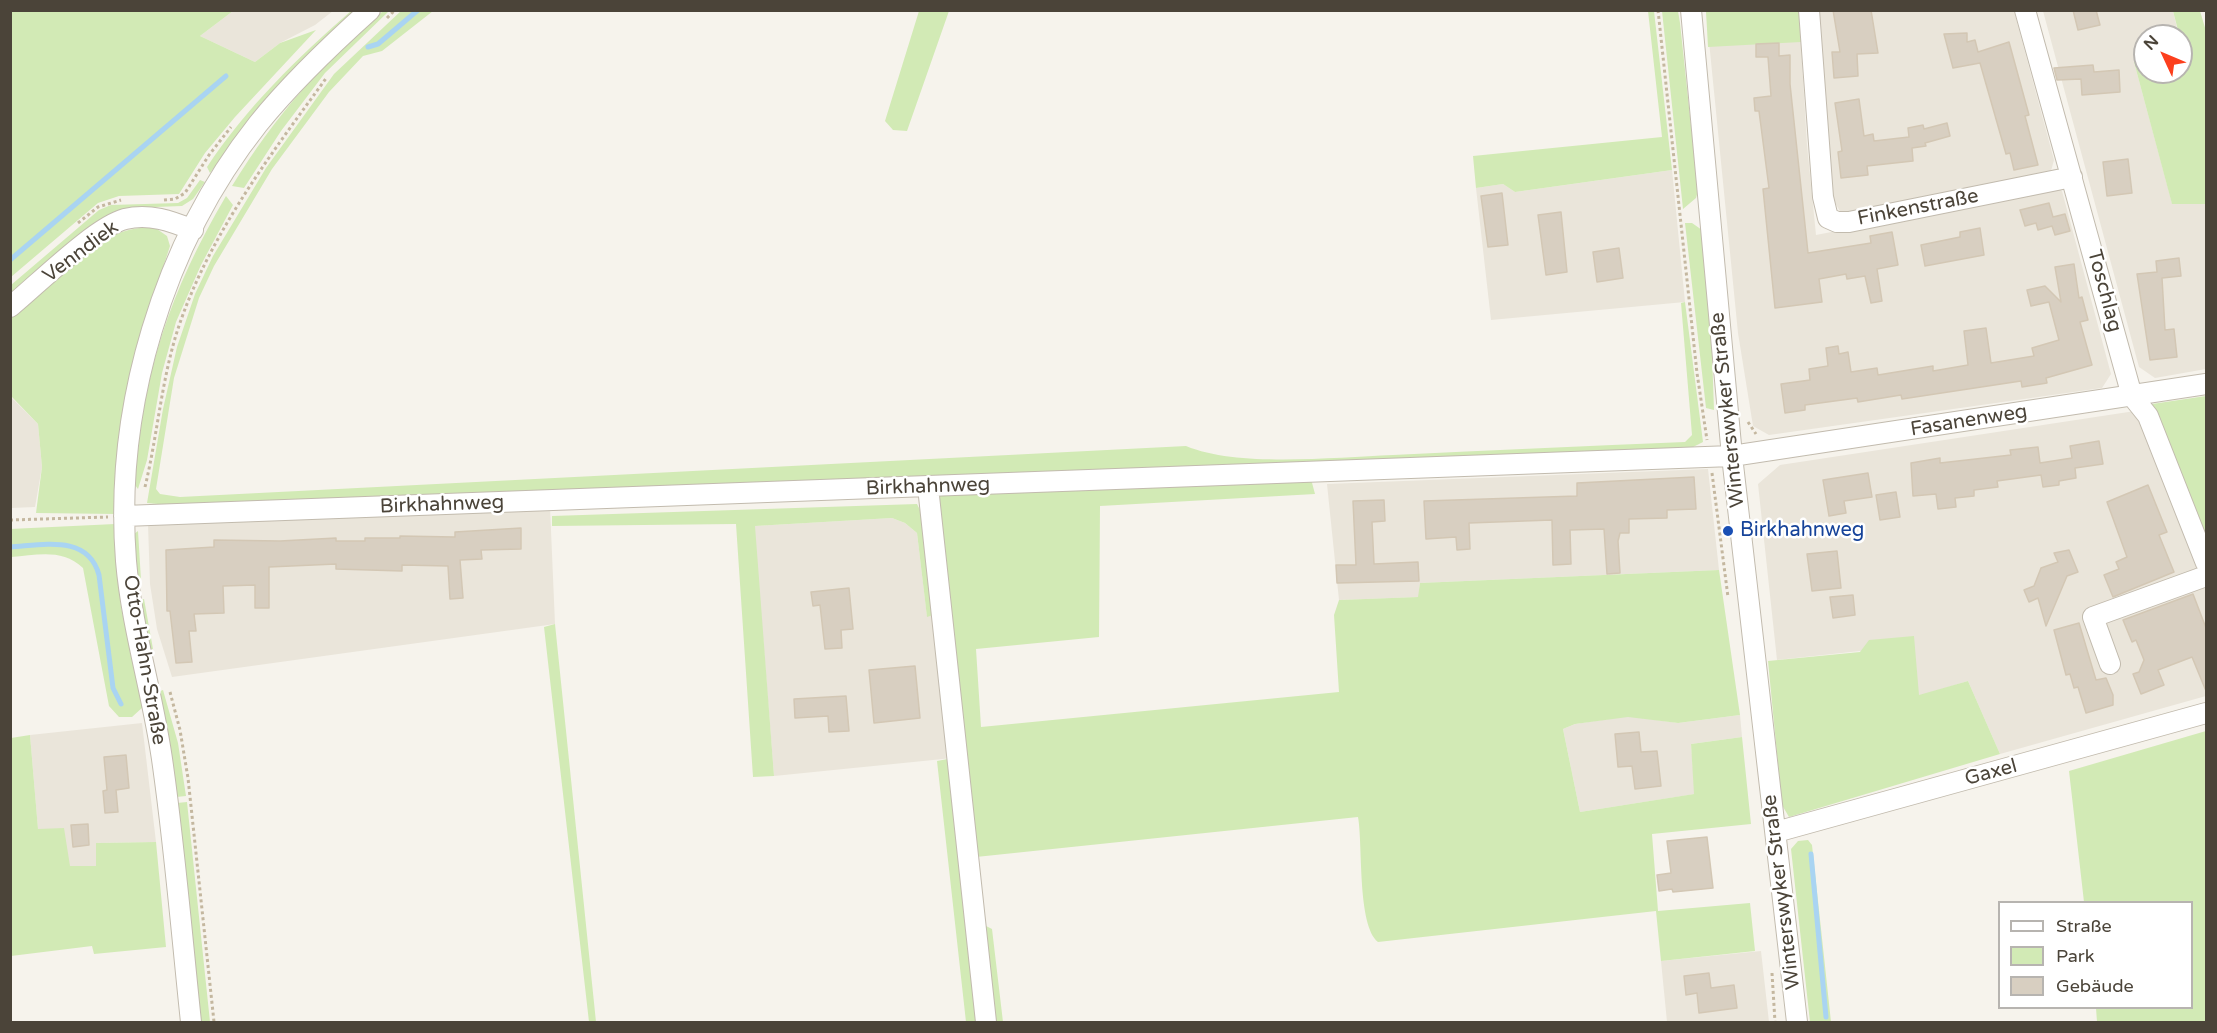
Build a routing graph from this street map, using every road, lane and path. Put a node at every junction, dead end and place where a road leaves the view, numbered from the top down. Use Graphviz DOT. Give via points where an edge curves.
graph roads {
  1 [pos="395,10"];
  2 [pos="1658,10"];
  3 [pos="1682,10"];
  4 [pos="1691,10"];
  5 [pos="1809,10"];
  6 [pos="2025,10"];
  7 [pos="377,16"];
  8 [pos="1692,42"];
  9 [pos="332,71"];
  10 [pos="236,121"];
  11 [pos="2072,177"];
  12 [pos="124,199"];
  13 [pos="157,200"];
  14 [pos="76,225"];
  15 [pos="193,230"];
  16 [pos="10,307"];
  17 [pos="2206,384"];
  18 [pos="2132,396"];
  19 [pos="1710,456"];
  20 [pos="1732,456"];
  21 [pos="928,487"];
  22 [pos="144,490"];
  23 [pos="124,516"];
  24 [pos="10,520"];
  25 [pos="2206,563"];
  26 [pos="2206,576"];
  27 [pos="2110,664"];
  28 [pos="2206,713"];
  29 [pos="1776,832"];
  30 [pos="191,1023"];
  31 [pos="986,1023"];
  32 [pos="1797,1023"];
  1 -- 7 [label="path"];
  2 -- 19 [label="path" via="1697,373"];
  3 -- 8 [label="street"];
  4 -- 8 [label="street, Winterswyker Straße"];
  5 -- 11 [label="street, Finkenstraße" via="1822,197 1828,218 1849,222"];
  6 -- 11 [label="street, Toschlag"];
  7 -- 15 [label="street, Otto-Hahn-Straße" via="304,74 259,123 233,159"];
  8 -- 20 [label="street, Winterswyker Straße"];
  9 -- 22 [label="path" via="243,198 192,293 170,358"];
  10 -- 13 [label="path" via="185,194 175,200"];
  11 -- 18 [label="street, Toschlag"];
  12 -- 14 [label="path" via="98,207"];
  15 -- 16 [label="street, Venndiek" via="147,216 123,219 83,246"];
  15 -- 23 [label="street, Otto-Hahn-Straße" via="173,272 142,369 130,431"];
  17 -- 18 [label="street, Fasanenweg"];
  18 -- 20 [label="street, Fasanenweg"];
  18 -- 25 [label="street, Toschlag" via="2148,416"];
  19 -- 20 [label="street, Birkhahnweg"];
  19 -- 21 [label="street, Birkhahnweg"];
  20 -- 29 [label="street, Winterswyker Straße"];
  21 -- 23 [label="street, Birkhahnweg"];
  21 -- 31 [label="street"];
  23 -- 24 [label="path"];
  23 -- 30 [label="street, Otto-Hahn-Straße" via="132,614 163,764"];
  26 -- 27 [label="street" via="2092,617"];
  28 -- 29 [label="street, Gaxel"];
  29 -- 32 [label="street, Winterswyker Straße"];
}
